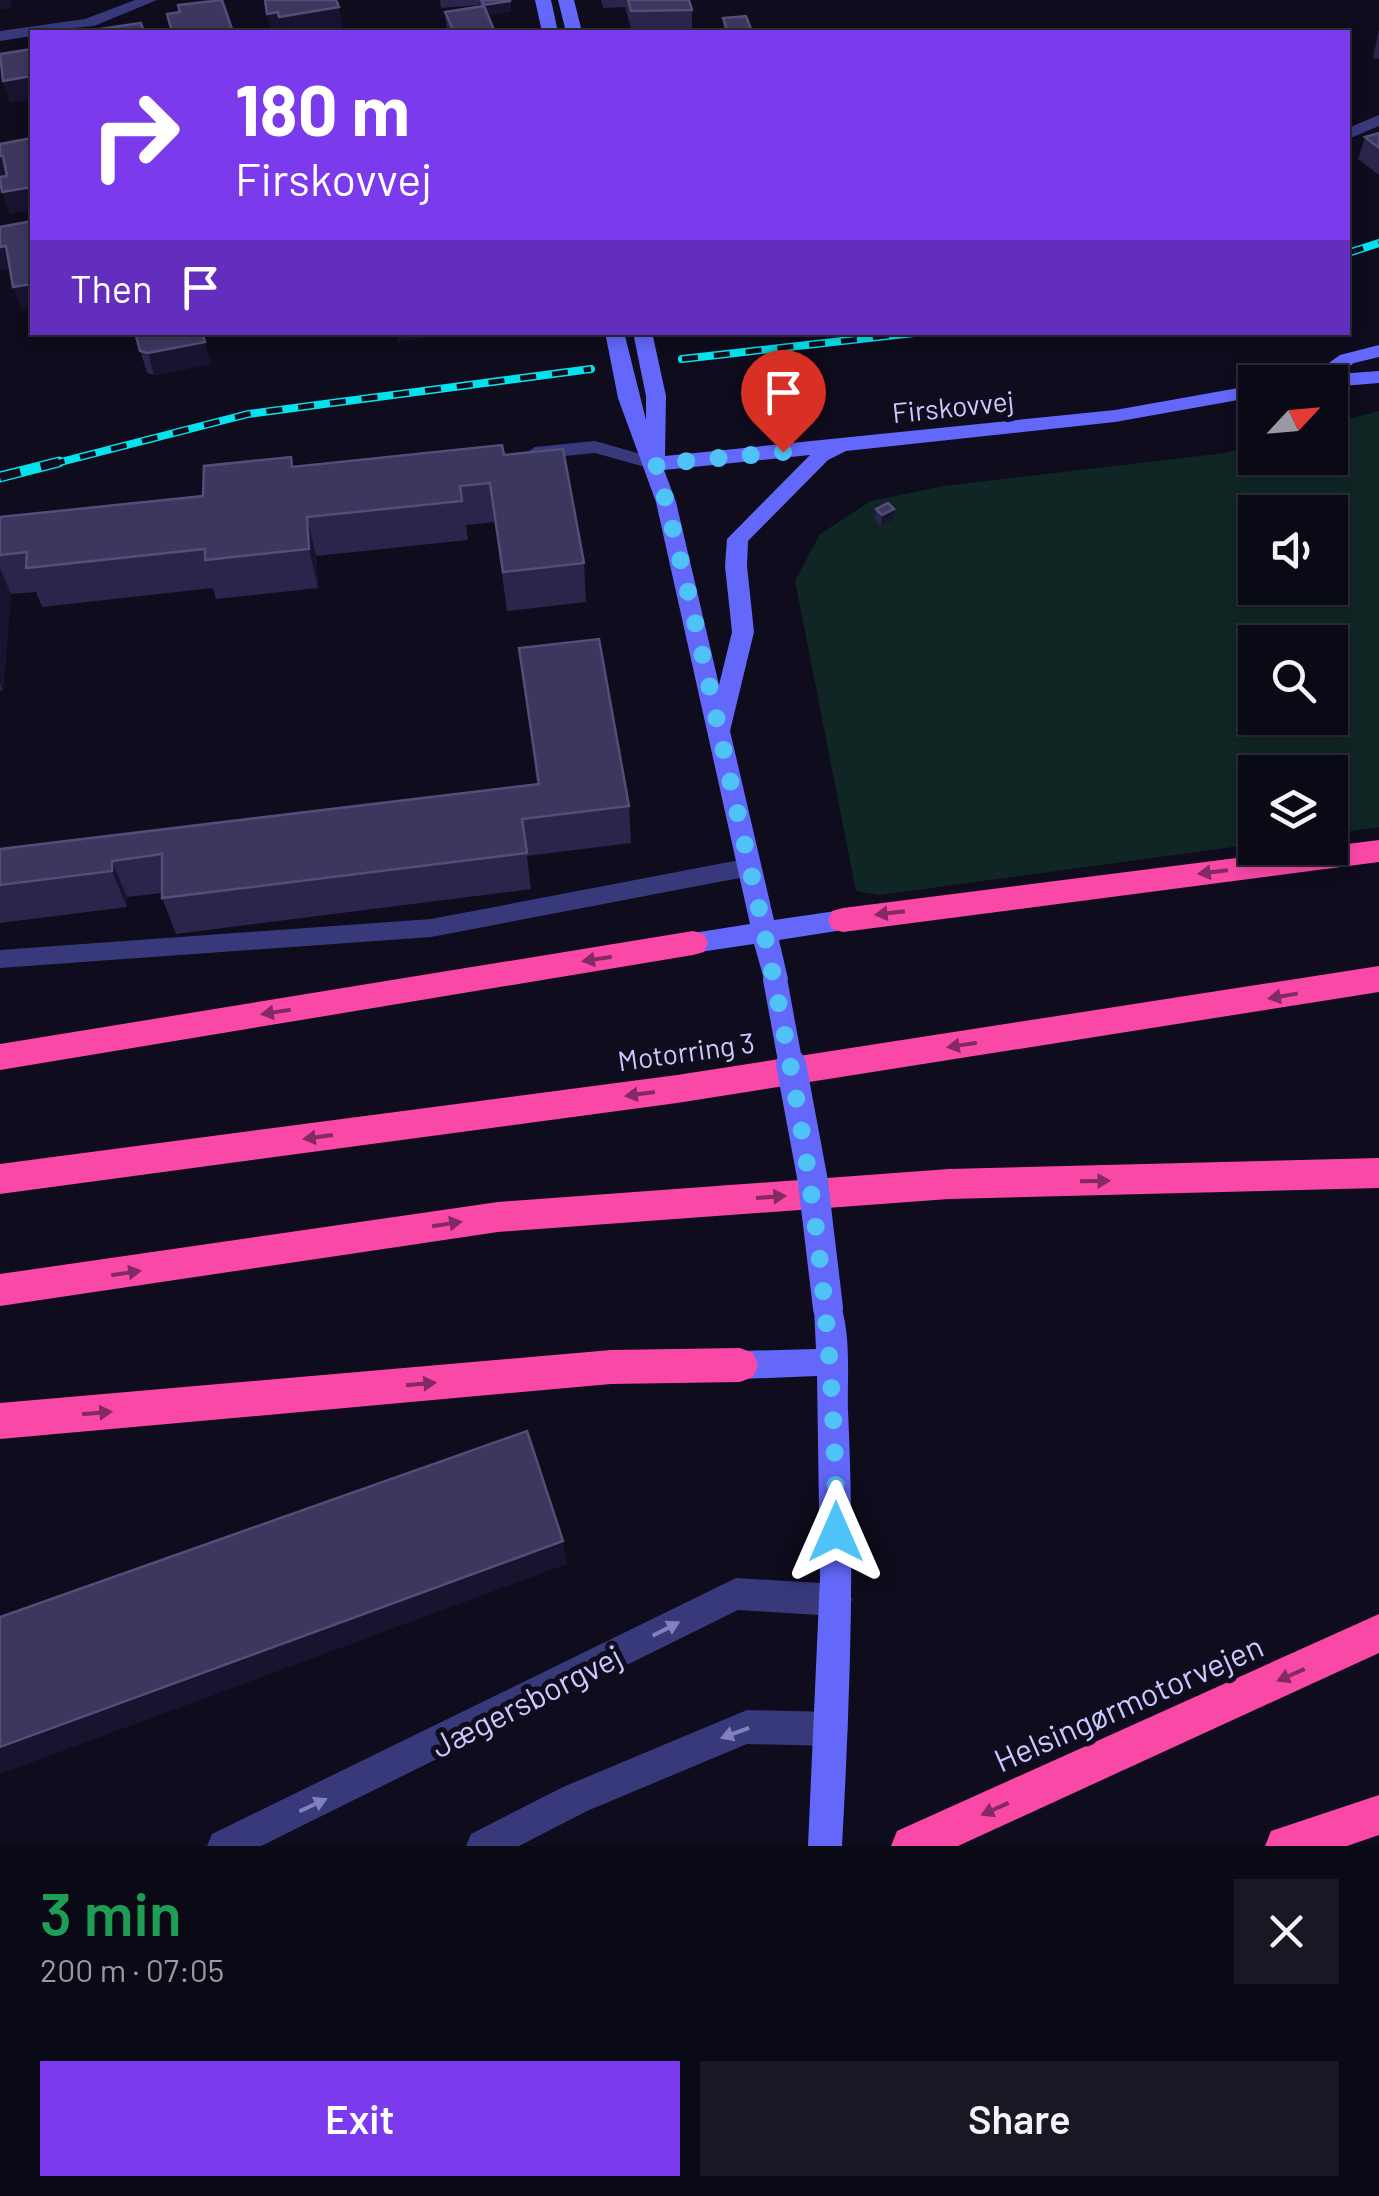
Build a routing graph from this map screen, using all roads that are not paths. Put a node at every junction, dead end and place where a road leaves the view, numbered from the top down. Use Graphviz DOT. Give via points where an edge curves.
graph roads {
  1 [pos="149,0"];
  2 [pos="544,0"];
  3 [pos="566,0"];
  4 [pos="44,30"];
  5 [pos="550,30"];
  6 [pos="574,30"];
  7 [pos="30,32"];
  8 [pos="0,36"];
  9 [pos="1379,120"];
  10 [pos="1350,133"];
  11 [pos="615,335"];
  12 [pos="643,335"];
  13 [pos="1379,350"];
  14 [pos="1336,365"];
  15 [pos="1379,376"];
  16 [pos="1348,379"];
  17 [pos="1238,395"];
  18 [pos="851,445"];
  19 [pos="516,454"];
  20 [pos="656,464"];
  21 [pos="720,731"];
  22 [pos="1379,851"];
  23 [pos="750,867"];
  24 [pos="843,920"];
  25 [pos="764,933"];
  26 [pos="693,943"];
  27 [pos="0,959"];
  28 [pos="1379,979"];
  29 [pos="0,1058"];
  30 [pos="1379,1174"];
  31 [pos="0,1179"];
  32 [pos="0,1290"];
  33 [pos="832,1362"];
  34 [pos="740,1364"];
  35 [pos="0,1421"];
  36 [pos="836,1600"];
  37 [pos="1379,1633"];
  38 [pos="831,1738"];
  39 [pos="1379,1815"];
  40 [pos="224,1846"];
  41 [pos="484,1846"];
  42 [pos="825,1846"];
  43 [pos="912,1846"];
  44 [pos="1286,1846"];
  1 -- 4 [label="street" via="88,24"];
  2 -- 5 [label="street"];
  3 -- 6 [label="street"];
  7 -- 8 [label="street"];
  9 -- 10 [label="street"];
  11 -- 20 [label="street" via="628,398"];
  12 -- 20 [label="street" via="656,396"];
  13 -- 14 [label="street"];
  15 -- 16 [label="street"];
  17 -- 18 [label="street, Firskovvej" via="1115,416"];
  18 -- 20 [label="street, Firskovvej"];
  18 -- 21 [label="street" via="821,455 740,533 743,632"];
  19 -- 20 [label="lane" via="595,447"];
  20 -- 21 [label="street"];
  21 -- 23 [label="street"];
  22 -- 24 [label="highway, one-way"];
  23 -- 25 [label="street"];
  23 -- 27 [label="lane" via="431,928"];
  24 -- 25 [label="street"];
  25 -- 26 [label="street"];
  25 -- 33 [label="street, bridge" via="813,1182"];
  26 -- 29 [label="highway, one-way"];
  28 -- 31 [label="highway, Motorring 3, one-way" via="677,1089"];
  32 -- 30 [label="highway, one-way" via="498,1216 949,1184"];
  33 -- 34 [label="street"];
  33 -- 36 [label="street"];
  35 -- 34 [label="highway, one-way" via="611,1367"];
  36 -- 38 [label="street"];
  40 -- 36 [label="street, Jægersborgvej, one-way" via="736,1594"];
  37 -- 43 [label="highway, Helsingørmotorvejen, one-way"];
  38 -- 41 [label="street, one-way" via="747,1727 575,1799"];
  38 -- 42 [label="street"];
  39 -- 44 [label="highway"];
}
